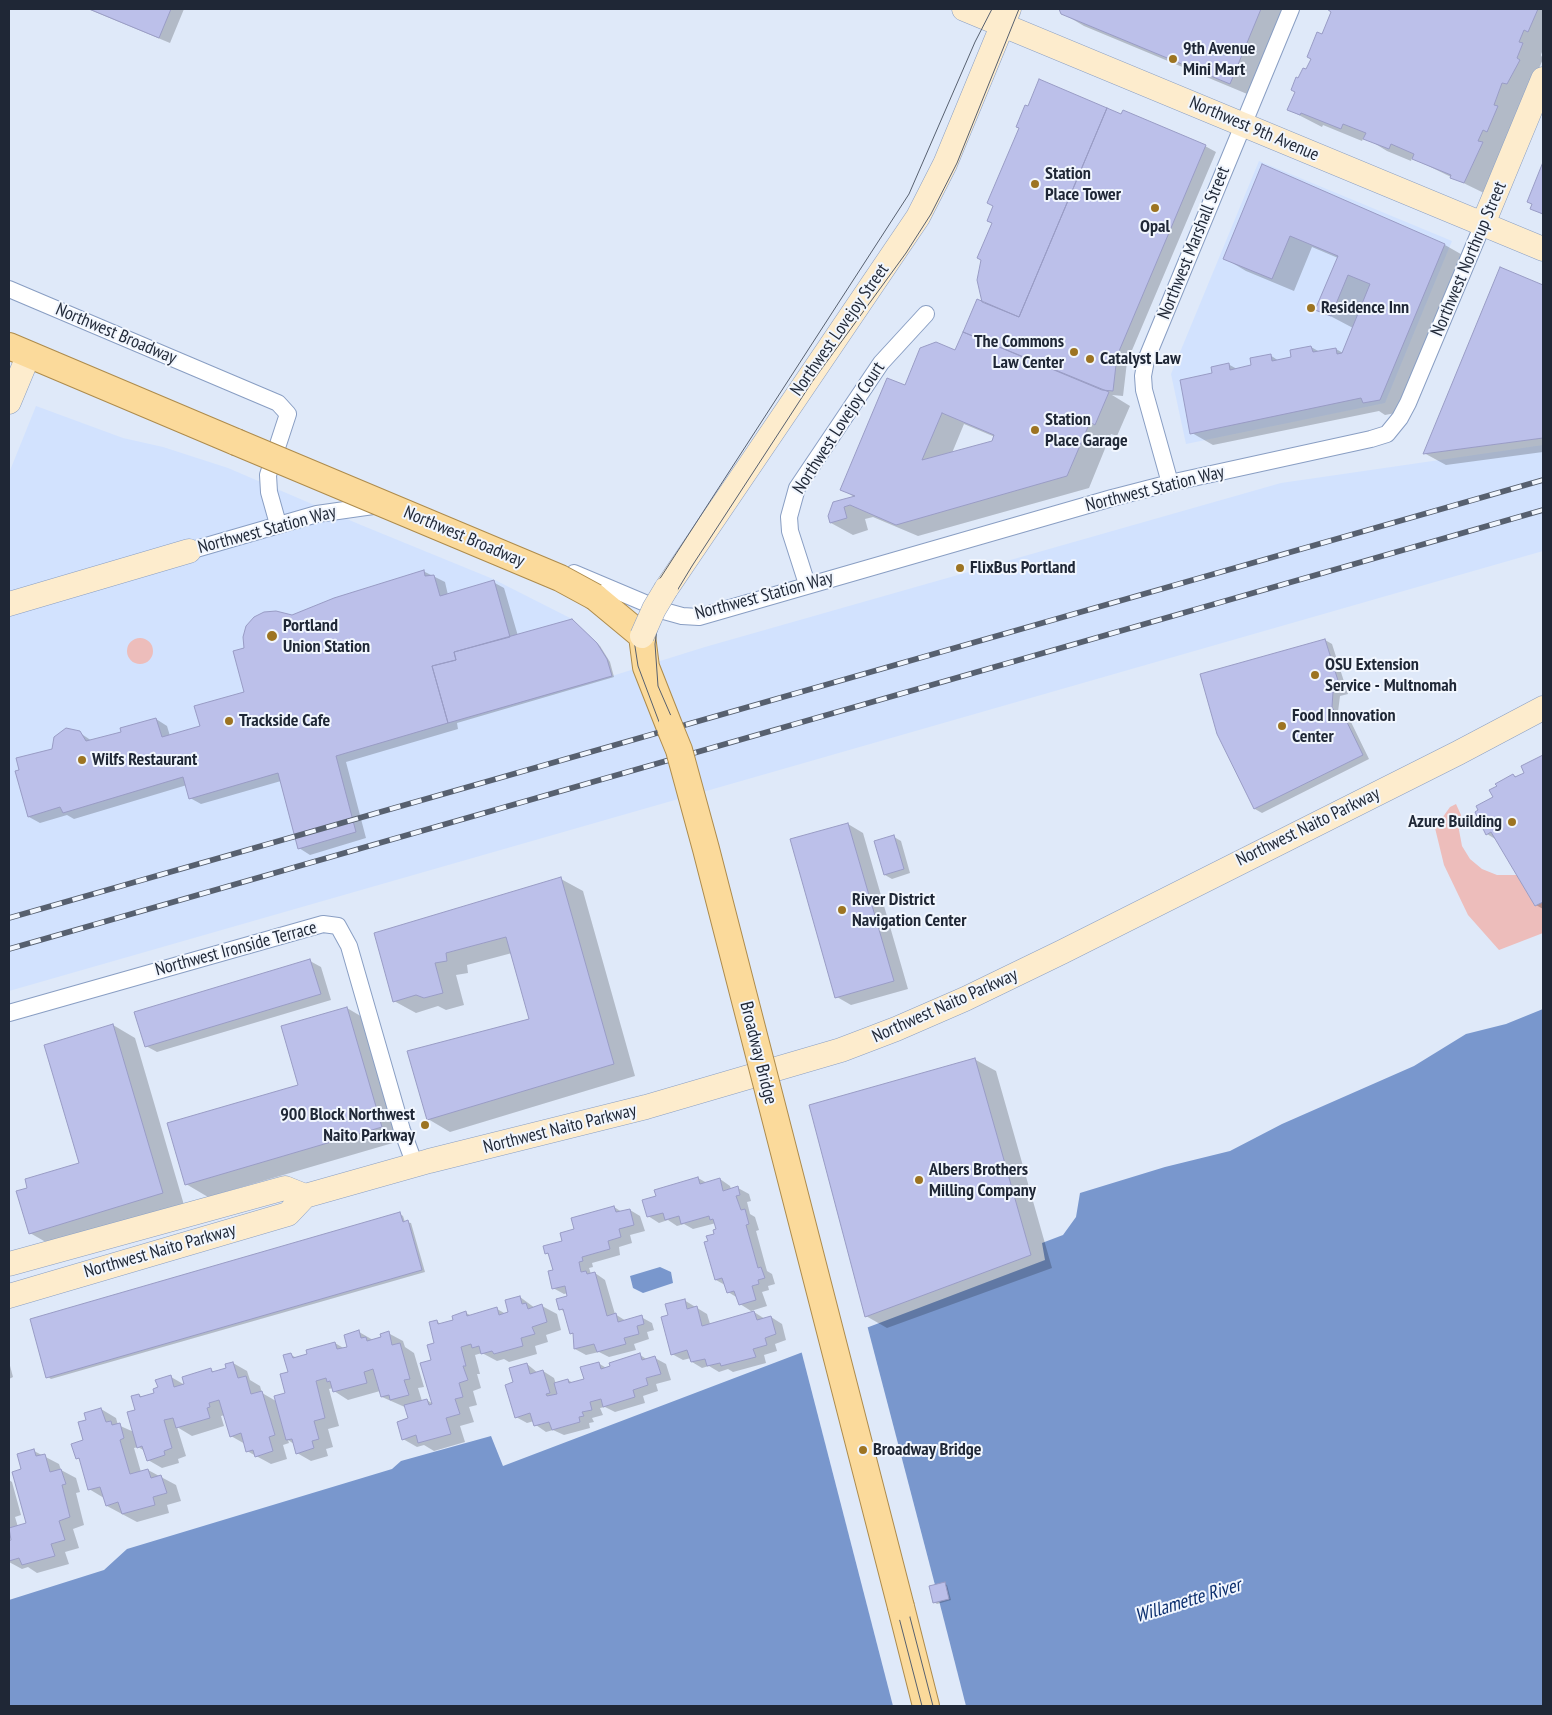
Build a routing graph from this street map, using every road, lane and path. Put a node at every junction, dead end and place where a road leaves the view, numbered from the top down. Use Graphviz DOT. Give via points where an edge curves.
graph roads {
  1 [pos="964,9"];
  2 [pos="1291,9"];
  3 [pos="1006,16"];
  4 [pos="1543,79"];
  5 [pos="1242,125"];
  6 [pos="1483,224"];
  7 [pos="1543,250"];
  8 [pos="9,289"];
  9 [pos="926,314"];
  10 [pos="19,350"];
  11 [pos="9,402"];
  12 [pos="1387,434"];
  13 [pos="1170,483"];
  14 [pos="278,524"];
  15 [pos="190,551"];
  16 [pos="807,584"];
  17 [pos="9,604"];
  18 [pos="642,636"];
  19 [pos="1543,708"];
  20 [pos="9,1013"];
  21 [pos="415,1165"];
  22 [pos="305,1196"];
  23 [pos="9,1264"];
  24 [pos="9,1296"];
  25 [pos="926,1706"];
  1 -- 3 [label="main road, Northwest 9th Avenue"];
  2 -- 5 [label="street, Northwest Marshall Street"];
  3 -- 5 [label="main road, Northwest 9th Avenue"];
  3 -- 18 [label="main road, Northwest Lovejoy Street, bridge" via="946,164 922,208 658,601"];
  4 -- 6 [label="main road, Northwest Northrup Street"];
  5 -- 6 [label="main road, Northwest 9th Avenue"];
  5 -- 13 [label="street, Northwest Marshall Street" via="1146,360 1144,390"];
  6 -- 7 [label="main road, Northwest 9th Avenue"];
  6 -- 12 [label="street, Northwest Northrup Street" via="1408,403"];
  8 -- 14 [label="street, Northwest Broadway" via="278,403 288,414 268,475"];
  9 -- 16 [label="street, Northwest Lovejoy Court" via="881,363 796,488 789,517 790,531"];
  10 -- 11 [label="main road"];
  10 -- 18 [label="main road, Northwest Broadway, bridge" via="560,578 595,597"];
  12 -- 13 [label="street, Northwest Station Way"];
  13 -- 16 [label="street, Northwest Station Way"];
  14 -- 15 [label="street, Northwest Station Way"];
  14 -- 16 [label="street, Northwest Station Way" via="366,506 415,508 461,524 664,611 689,617"];
  15 -- 17 [label="main road, Northwest Station Way"];
  18 -- 25 [label="main road, Broadway Bridge, bridge" via="646,667 677,744 706,849"];
  19 -- 21 [label="main road, Northwest Naito Parkway" via="1062,952 965,1000 896,1029 841,1050 646,1107"];
  20 -- 21 [label="street, Northwest Ironside Terrace" via="322,924 338,926 349,946"];
  21 -- 22 [label="main road, Northwest Naito Parkway"];
  22 -- 23 [label="main road, Northwest Naito Parkway" via="284,1188"];
  22 -- 24 [label="main road, Northwest Naito Parkway" via="288,1214"];
}
